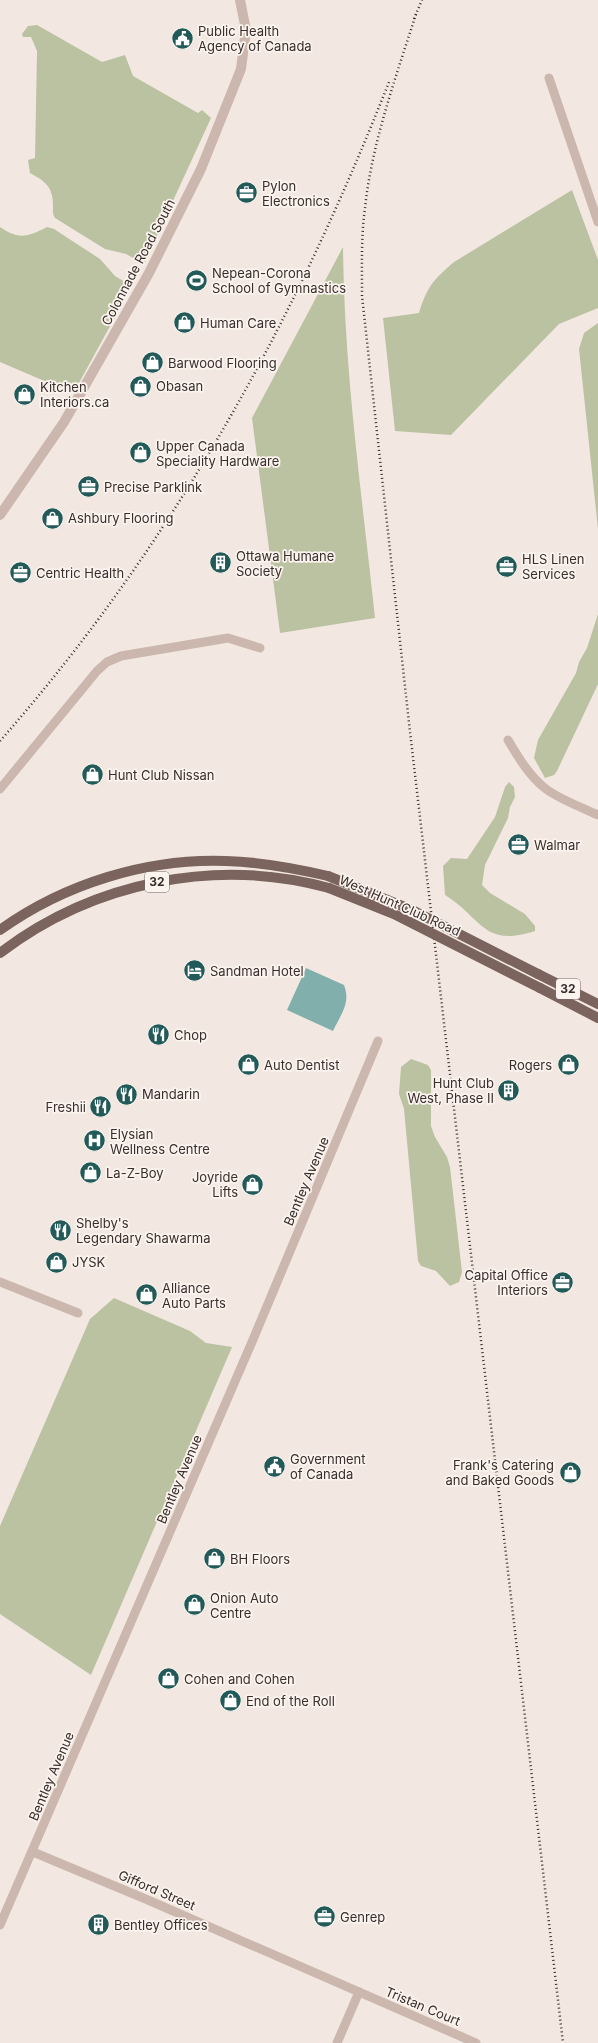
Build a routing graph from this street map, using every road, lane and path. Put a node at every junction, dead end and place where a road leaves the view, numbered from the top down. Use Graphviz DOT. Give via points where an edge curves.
graph roads {
  1 [pos="240,0"];
  2 [pos="549,78"];
  3 [pos="598,222"];
  4 [pos="1,510"];
  5 [pos="260,648"];
  6 [pos="508,740"];
  7 [pos="0,789"];
  8 [pos="598,815"];
  9 [pos="0,930"];
  10 [pos="0,953"];
  11 [pos="598,1004"];
  12 [pos="598,1018"];
  13 [pos="378,1041"];
  14 [pos="0,1282"];
  15 [pos="78,1313"];
  16 [pos="33,1852"];
  17 [pos="0,1925"];
  18 [pos="359,1992"];
  19 [pos="337,2043"];
  20 [pos="476,2043"];
  1 -- 4 [label="street, Colonnade Road South" via="246,30 241,69 201,168 149,273 64,422"];
  2 -- 3 [label="street"];
  5 -- 7 [label="street" via="228,638 120,656 107,662"];
  6 -- 8 [label="street" via="522,762 546,789"];
  9 -- 11 [label="main road, West Hunt Club Road / 32, bridge" via="47,901 79,887 127,872 189,862 245,862 328,876 366,890 412,910"];
  10 -- 12 [label="main road, West Hunt Club Road / 32, bridge" via="29,933 74,908 143,884 190,877 238,875 278,878 329,888 394,914"];
  13 -- 16 [label="street, Bentley Avenue"];
  14 -- 15 [label="street"];
  16 -- 17 [label="street, Bentley Avenue"];
  16 -- 18 [label="street, Gifford Street"];
  18 -- 19 [label="street"];
  18 -- 20 [label="street, Tristan Court"];
}
